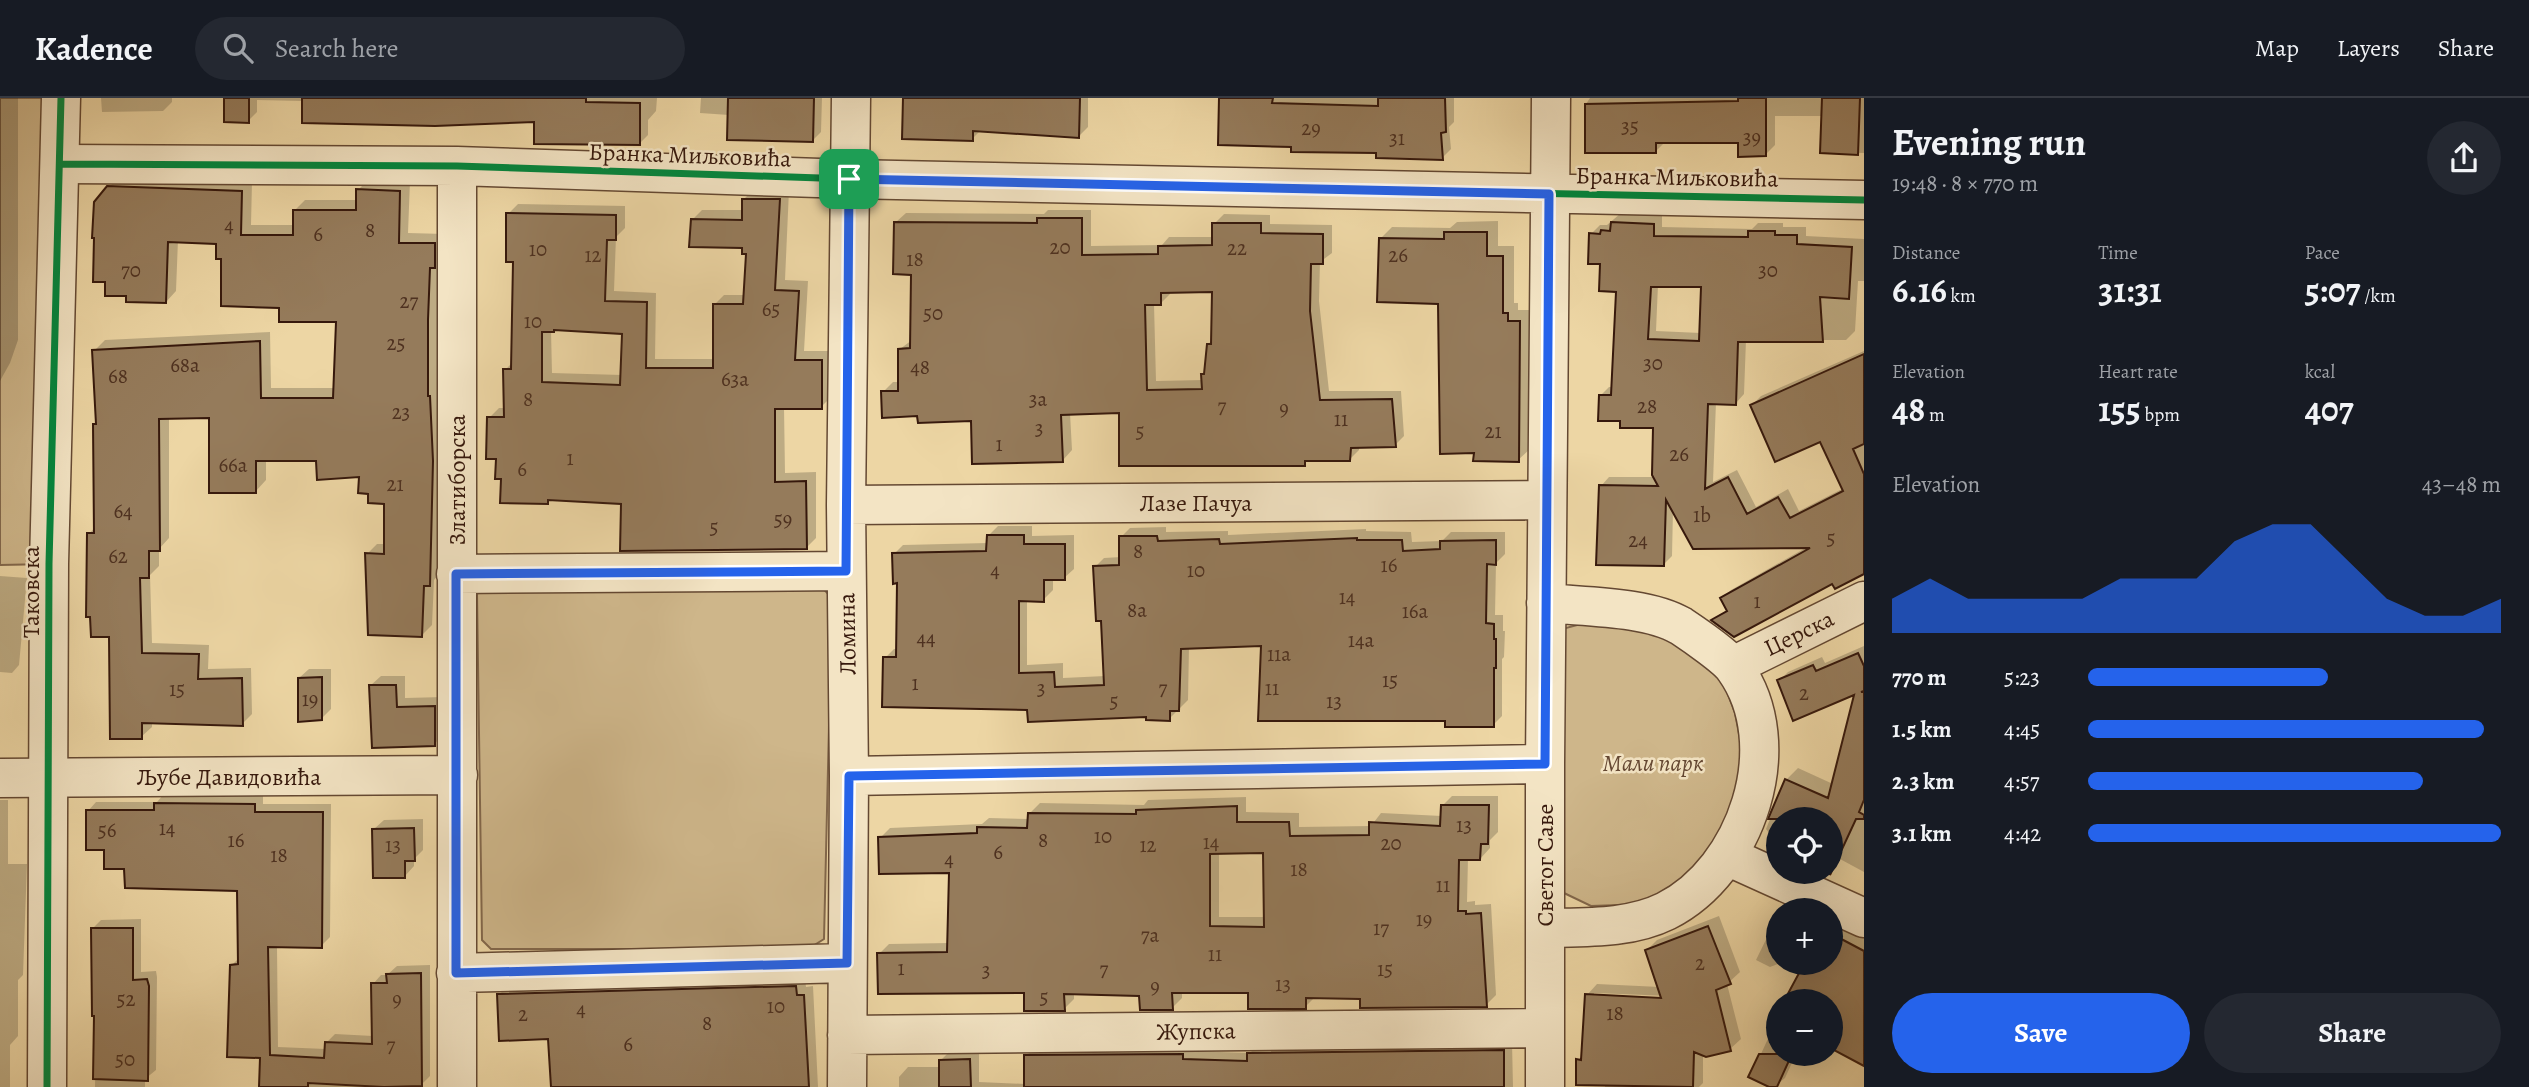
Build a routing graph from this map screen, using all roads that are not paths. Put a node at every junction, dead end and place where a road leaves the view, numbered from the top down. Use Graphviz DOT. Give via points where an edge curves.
graph roads {
  1 [pos="61,98"];
  2 [pos="851,98"];
  3 [pos="1551,98"];
  4 [pos="61,164"];
  5 [pos="457,166"];
  6 [pos="849,179"];
  7 [pos="1549,194"];
  8 [pos="1864,200"];
  9 [pos="1546,500"];
  10 [pos="846,505"];
  11 [pos="846,571"];
  12 [pos="456,574"];
  13 [pos="1864,601"];
  14 [pos="1546,603"];
  15 [pos="1734,666"];
  16 [pos="1545,764"];
  17 [pos="458,775"];
  18 [pos="849,776"];
  19 [pos="0,778"];
  20 [pos="50,778"];
  21 [pos="1727,856"];
  22 [pos="1864,919"];
  23 [pos="1546,928"];
  24 [pos="847,963"];
  25 [pos="456,973"];
  26 [pos="1545,1028"];
  27 [pos="847,1035"];
  28 [pos="47,1087"];
  29 [pos="457,1087"];
  30 [pos="847,1087"];
  31 [pos="1545,1087"];
  1 -- 4 [label="street, Таковска"];
  2 -- 6 [label="street, Ломина"];
  3 -- 7 [label="street, Светог Саве"];
  4 -- 5 [label="street, Бранка Миљковића"];
  4 -- 20 [label="street, Таковска" via="49,564"];
  5 -- 6 [label="street, Бранка Миљковића"];
  5 -- 12 [label="street, Златиборска"];
  6 -- 7 [label="street, Бранка Миљковића"];
  6 -- 10 [label="street, Ломина"];
  7 -- 8 [label="street, Бранка Миљковића"];
  7 -- 9 [label="street, Светог Саве"];
  9 -- 10 [label="street, Лазе Пачуа"];
  9 -- 14 [label="street, Светог Саве"];
  10 -- 11 [label="street, Ломина"];
  11 -- 12 [label="street"];
  11 -- 18 [label="street, Ломина"];
  12 -- 17 [label="street, Златиборска"];
  13 -- 15 [label="street, Церска"];
  14 -- 15 [label="street" via="1644,613 1679,625"];
  14 -- 16 [label="street, Светог Саве"];
  15 -- 21 [label="street" via="1752,699 1760,747 1746,816"];
  16 -- 18 [label="street"];
  16 -- 23 [label="street, Светог Саве"];
  17 -- 20 [label="street, Љубе Давидовића"];
  17 -- 25 [label="street, Златиборска"];
  18 -- 24 [label="street, Ломина"];
  19 -- 20 [label="street, Љубе Давидовића"];
  20 -- 28 [label="street, Таковска"];
  21 -- 22 [label="street"];
  21 -- 23 [label="street" via="1694,891 1653,916 1616,925"];
  23 -- 26 [label="street, Светог Саве"];
  24 -- 25 [label="street"];
  24 -- 27 [label="street, Ломина"];
  25 -- 29 [label="street, Златиборска"];
  26 -- 27 [label="street, Жупска"];
  26 -- 31 [label="street, Светог Саве"];
  27 -- 30 [label="street, Ломина"];
}
